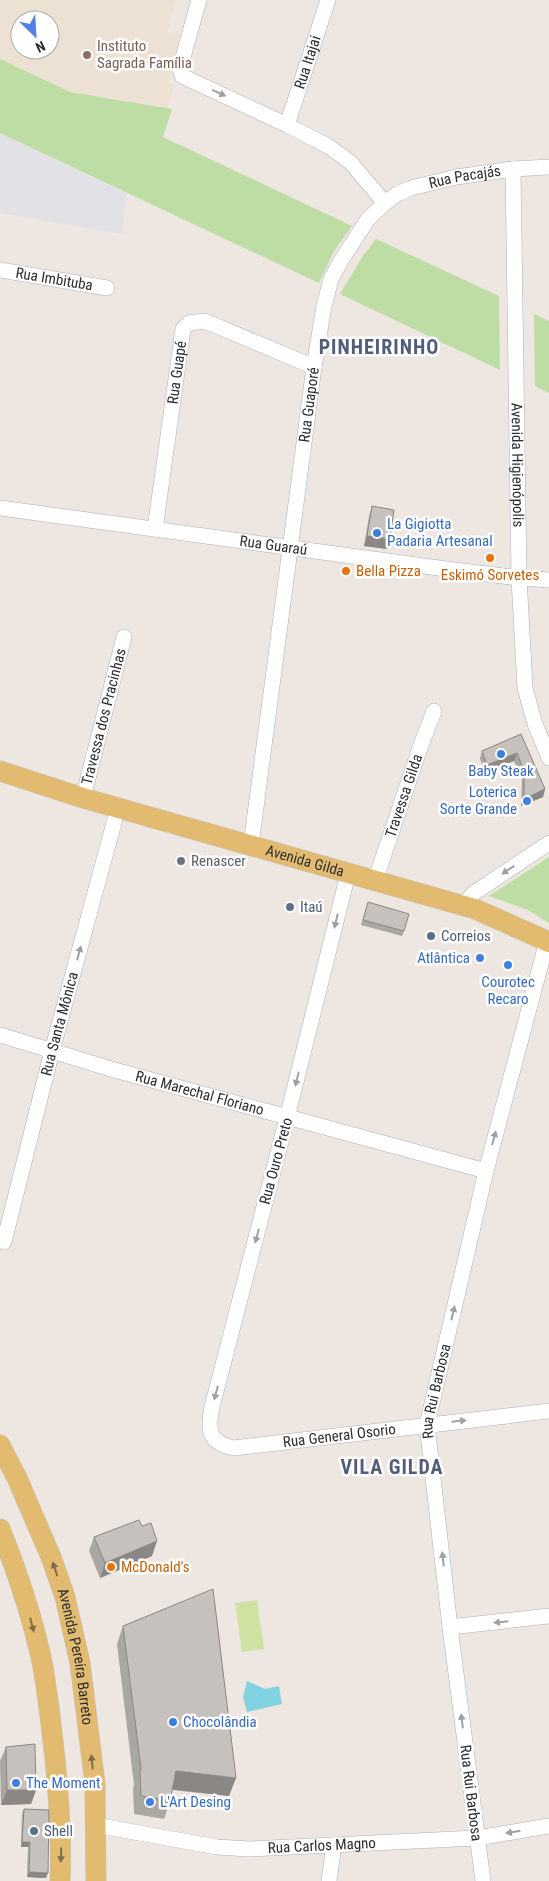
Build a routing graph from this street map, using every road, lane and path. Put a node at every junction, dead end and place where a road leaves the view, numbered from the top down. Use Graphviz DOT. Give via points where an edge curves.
graph roads {
  1 [pos="199,0"];
  2 [pos="328,0"];
  3 [pos="288,124"];
  4 [pos="549,167"];
  5 [pos="514,169"];
  6 [pos="385,203"];
  7 [pos="0,270"];
  8 [pos="107,288"];
  9 [pos="314,367"];
  10 [pos="0,508"];
  11 [pos="155,529"];
  12 [pos="289,547"];
  13 [pos="519,578"];
  14 [pos="549,580"];
  15 [pos="124,637"];
  16 [pos="434,711"];
  17 [pos="549,758"];
  18 [pos="0,771"];
  19 [pos="83,798"];
  20 [pos="118,808"];
  21 [pos="549,843"];
  22 [pos="251,845"];
  23 [pos="348,874"];
  24 [pos="375,881"];
  25 [pos="461,906"];
  26 [pos="548,942"];
  27 [pos="0,1035"];
  28 [pos="52,1051"];
  29 [pos="288,1118"];
  30 [pos="486,1171"];
  31 [pos="4,1242"];
  32 [pos="549,1411"];
  33 [pos="427,1425"];
  34 [pos="0,1445"];
  35 [pos="220,1445"];
  36 [pos="0,1529"];
  37 [pos="549,1616"];
  38 [pos="450,1627"];
  39 [pos="95,1825"];
  40 [pos="549,1826"];
  41 [pos="477,1838"];
  42 [pos="334,1845"];
  43 [pos="60,1881"];
  44 [pos="96,1881"];
  45 [pos="329,1881"];
  46 [pos="483,1881"];
  1 -- 3 [label="street, one-way" via="180,68 182,76"];
  2 -- 3 [label="street, Rua Itajai"];
  3 -- 6 [label="street" via="350,162"];
  4 -- 5 [label="street, Rua Pacajás"];
  5 -- 6 [label="street, Rua Pacajás" via="456,177 410,188"];
  5 -- 13 [label="street, Avenida Higienópolis"];
  6 -- 9 [label="street, Rua Guaporé" via="368,219 331,279"];
  7 -- 8 [label="street, Rua Imbituba"];
  9 -- 11 [label="street, Rua Guapé" via="205,321 189,323 183,329"];
  9 -- 12 [label="street, Rua Guaporé"];
  10 -- 11 [label="street, Rua Guaraú"];
  11 -- 12 [label="street, Rua Guaraú"];
  12 -- 13 [label="street, Rua Guaraú"];
  12 -- 22 [label="street, Rua Guaporé"];
  13 -- 14 [label="street, Rua Guaraú"];
  13 -- 17 [label="street, Avenida Higienópolis" via="526,688 535,724"];
  15 -- 19 [label="street, Travessa dos Pracinhas"];
  16 -- 24 [label="street, Travessa Gilda"];
  18 -- 19 [label="main road, Avenida Gilda"];
  19 -- 20 [label="main road, Avenida Gilda"];
  20 -- 22 [label="main road, Avenida Gilda"];
  28 -- 20 [label="street, Rua Santa Mônica, one-way"];
  21 -- 25 [label="street, one-way" via="474,892"];
  22 -- 23 [label="main road, Avenida Gilda"];
  23 -- 24 [label="main road, Avenida Gilda"];
  23 -- 29 [label="street, Rua Ouro Preto, one-way"];
  24 -- 25 [label="main road, Avenida Gilda"];
  25 -- 26 [label="main road, Avenida Gilda" via="475,909"];
  30 -- 26 [label="street, Rua Rui Barbosa, one-way"];
  27 -- 28 [label="street, Rua Marechal Floriano"];
  28 -- 29 [label="street, Rua Marechal Floriano"];
  28 -- 31 [label="street, Rua Santa Mônica"];
  29 -- 30 [label="street, Rua Marechal Floriano"];
  29 -- 35 [label="street, Rua Ouro Preto, one-way" via="210,1414 211,1435"];
  33 -- 30 [label="street, Rua Rui Barbosa, one-way"];
  33 -- 32 [label="street, Rua General Osorio, one-way"];
  33 -- 35 [label="street, Rua General Osorio" via="234,1448"];
  38 -- 33 [label="street, Rua Rui Barbosa, one-way"];
  39 -- 34 [label="main road, Avenida Pereira Barreto, one-way" via="95,1784 86,1702 65,1598 51,1557"];
  36 -- 43 [label="main road, one-way" via="26,1602 48,1700 60,1806"];
  37 -- 38 [label="street, one-way"];
  41 -- 38 [label="street, Rua Rui Barbosa, one-way"];
  39 -- 42 [label="street, Rua Carlos Magno" via="233,1848"];
  39 -- 44 [label="main road, Avenida Pereira Barreto"];
  40 -- 41 [label="street, Rua Carlos Magno, one-way"];
  41 -- 42 [label="street, Rua Carlos Magno"];
  41 -- 46 [label="street, Rua Rui Barbosa"];
  42 -- 45 [label="street"];
}
